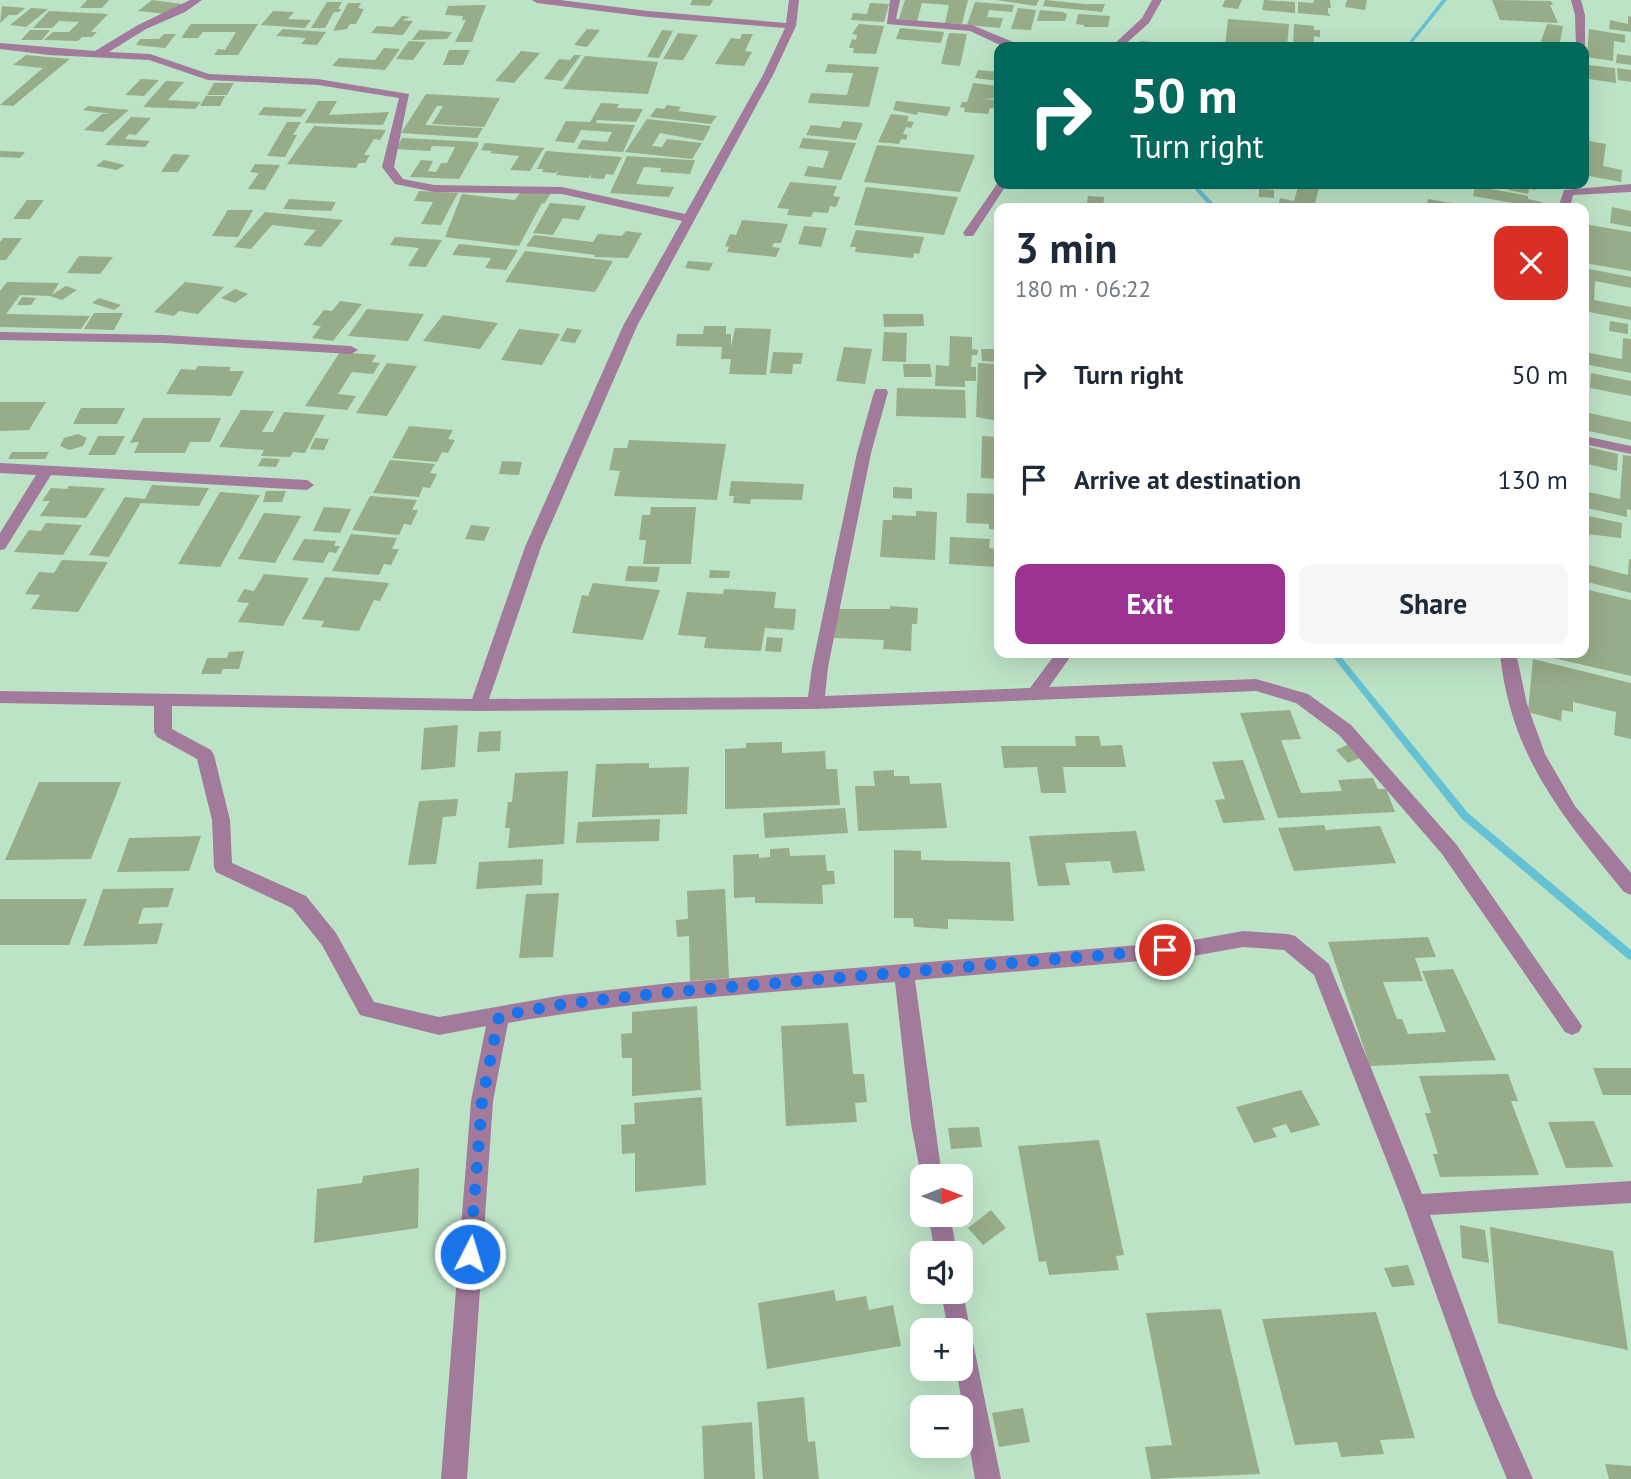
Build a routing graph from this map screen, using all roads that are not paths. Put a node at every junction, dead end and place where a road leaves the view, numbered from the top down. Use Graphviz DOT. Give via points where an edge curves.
graph roads {
  1 [pos="197,0"];
  2 [pos="537,0"];
  3 [pos="794,0"];
  4 [pos="895,0"];
  5 [pos="1157,0"];
  6 [pos="1576,0"];
  7 [pos="791,26"];
  8 [pos="1002,42"];
  9 [pos="1123,42"];
  10 [pos="1581,42"];
  11 [pos="2,49"];
  12 [pos="98,54"];
  13 [pos="1589,188"];
  14 [pos="1631,188"];
  15 [pos="999,189"];
  16 [pos="690,219"];
  17 [pos="969,233"];
  18 [pos="0,336"];
  19 [pos="351,350"];
  20 [pos="881,392"];
  21 [pos="1589,441"];
  22 [pos="1631,450"];
  23 [pos="0,468"];
  24 [pos="46,471"];
  25 [pos="307,485"];
  26 [pos="0,545"];
  27 [pos="1061,658"];
  28 [pos="1509,658"];
  29 [pos="1036,693"];
  30 [pos="0,697"];
  31 [pos="163,702"];
  32 [pos="816,703"];
  33 [pos="478,705"];
  34 [pos="1631,887"];
  35 [pos="904,974"];
  36 [pos="499,1016"];
  37 [pos="1572,1026"];
  38 [pos="929,1164"];
  39 [pos="1631,1192"];
  40 [pos="1415,1205"];
  41 [pos="970,1381"];
  42 [pos="454,1479"];
  43 [pos="988,1479"];
  44 [pos="1520,1479"];
  1 -- 12 [label="street"];
  2 -- 7 [label="street"];
  3 -- 7 [label="street"];
  4 -- 8 [label="street" via="891,22 972,28"];
  5 -- 9 [label="street"];
  6 -- 10 [label="street"];
  7 -- 16 [label="street"];
  11 -- 12 [label="street"];
  12 -- 16 [label="street" via="150,57 208,77 318,82 405,96 388,167 399,182 439,188 579,192"];
  13 -- 14 [label="street"];
  15 -- 17 [label="street"];
  16 -- 33 [label="street" via="630,326 533,547"];
  18 -- 19 [label="street" via="164,339"];
  20 -- 32 [label="street" via="861,466"];
  21 -- 22 [label="street"];
  23 -- 24 [label="street"];
  24 -- 25 [label="street"];
  24 -- 26 [label="street"];
  27 -- 29 [label="street"];
  28 -- 34 [label="street" via="1511,682 1552,787"];
  29 -- 32 [label="street"];
  29 -- 37 [label="street" via="1256,685 1302,698 1345,730 1449,849"];
  30 -- 31 [label="street"];
  31 -- 33 [label="street"];
  31 -- 36 [label="street" via="163,732 205,755 221,820 223,867 299,902 329,939 367,1009 439,1026"];
  32 -- 33 [label="street"];
  35 -- 36 [label="street" via="671,992"];
  35 -- 38 [label="street"];
  35 -- 40 [label="street" via="1188,949 1243,939 1288,942 1322,970"];
  36 -- 42 [label="street" via="482,1101"];
  39 -- 40 [label="street"];
  40 -- 44 [label="street"];
  41 -- 43 [label="street"];
}
